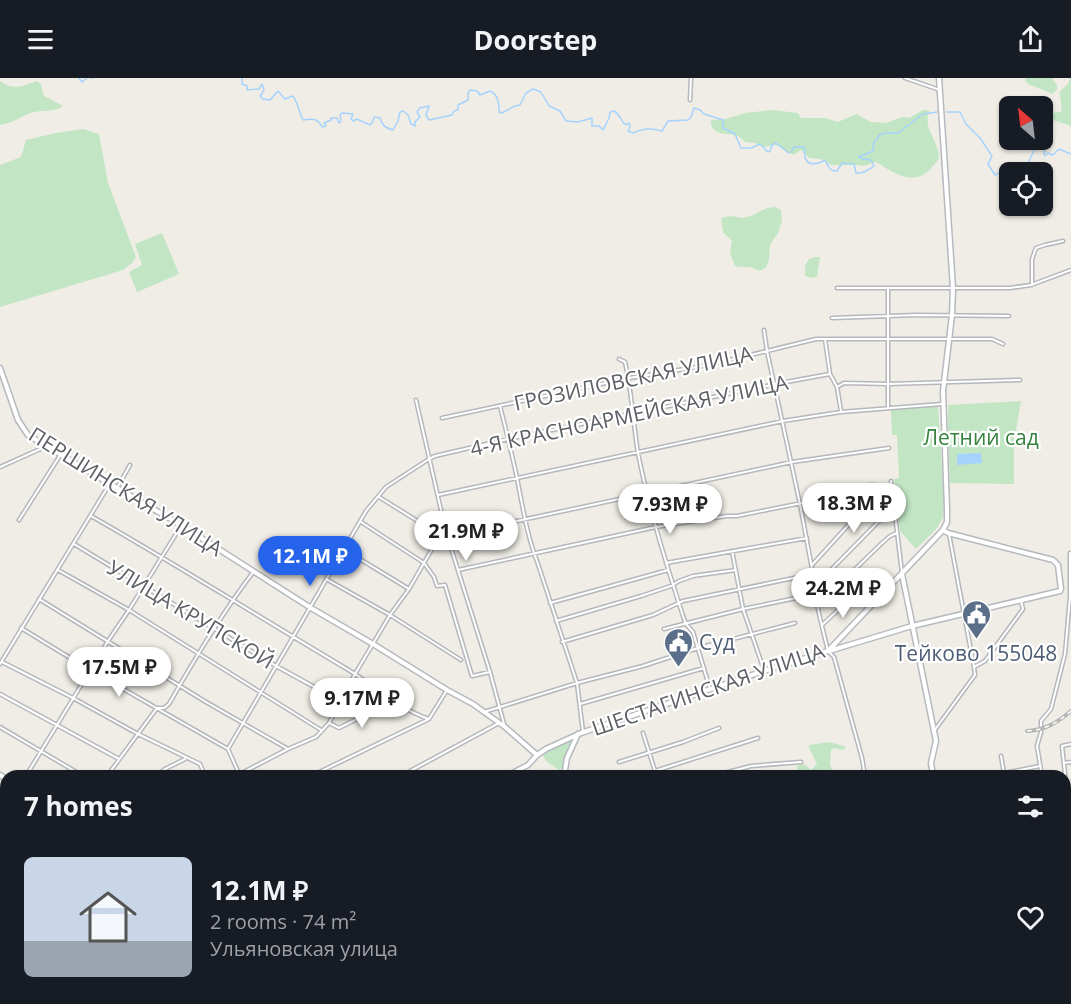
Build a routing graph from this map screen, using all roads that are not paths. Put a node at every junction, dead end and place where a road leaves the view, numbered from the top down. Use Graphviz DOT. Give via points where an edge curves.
graph roads {
  1 [pos="691,78"];
  2 [pos="905,78"];
  3 [pos="939,78"];
  4 [pos="940,90"];
  5 [pos="690,100"];
  6 [pos="1063,241"];
  7 [pos="1071,270"];
  8 [pos="1032,285"];
  9 [pos="837,288"];
  10 [pos="888,288"];
  11 [pos="953,288"];
  12 [pos="952,315"];
  13 [pos="1009,316"];
  14 [pos="887,317"];
  15 [pos="832,318"];
  16 [pos="764,330"];
  17 [pos="949,338"];
  18 [pos="825,339"];
  19 [pos="887,340"];
  20 [pos="1003,344"];
  21 [pos="767,351"];
  22 [pos="619,359"];
  23 [pos="0,368"];
  24 [pos="830,374"];
  25 [pos="629,378"];
  26 [pos="1020,380"];
  27 [pos="944,381"];
  28 [pos="888,384"];
  29 [pos="775,385"];
  30 [pos="837,387"];
  31 [pos="416,400"];
  32 [pos="943,404"];
  33 [pos="500,406"];
  34 [pos="888,408"];
  35 [pos="841,412"];
  36 [pos="632,415"];
  37 [pos="442,418"];
  38 [pos="783,421"];
  39 [pos="508,440"];
  40 [pos="47,446"];
  41 [pos="889,448"];
  42 [pos="638,452"];
  43 [pos="61,454"];
  44 [pos="429,459"];
  45 [pos="792,462"];
  46 [pos="130,465"];
  47 [pos="0,467"];
  48 [pos="517,478"];
  49 [pos="891,481"];
  50 [pos="109,484"];
  51 [pos="117,488"];
  52 [pos="891,490"];
  53 [pos="884,491"];
  54 [pos="646,492"];
  55 [pos="438,495"];
  56 [pos="378,496"];
  57 [pos="800,504"];
  58 [pos="90,516"];
  59 [pos="895,518"];
  60 [pos="19,520"];
  61 [pos="524,520"];
  62 [pos="361,522"];
  63 [pos="182,525"];
  64 [pos="445,526"];
  65 [pos="656,527"];
  66 [pos="943,530"];
  67 [pos="897,533"];
  68 [pos="948,533"];
  69 [pos="447,534"];
  70 [pos="440,535"];
  71 [pos="807,538"];
  72 [pos="74,544"];
  73 [pos="345,550"];
  74 [pos="732,551"];
  75 [pos="534,553"];
  76 [pos="1070,553"];
  77 [pos="161,556"];
  78 [pos="424,563"];
  79 [pos="666,563"];
  80 [pos="812,565"];
  81 [pos="58,570"];
  82 [pos="458,570"];
  83 [pos="668,570"];
  84 [pos="736,570"];
  85 [pos="254,571"];
  86 [pos="902,573"];
  87 [pos="813,574"];
  88 [pos="326,579"];
  89 [pos="144,585"];
  90 [pos="673,585"];
  91 [pos="815,586"];
  92 [pos="409,589"];
  93 [pos="739,589"];
  94 [pos="816,594"];
  95 [pos="851,598"];
  96 [pos="39,599"];
  97 [pos="232,600"];
  98 [pos="1020,600"];
  99 [pos="550,603"];
  100 [pos="679,603"];
  101 [pos="817,606"];
  102 [pos="311,608"];
  103 [pos="743,609"];
  104 [pos="129,610"];
  105 [pos="964,614"];
  106 [pos="390,615"];
  107 [pos="556,621"];
  108 [pos="795,623"];
  109 [pos="686,624"];
  110 [pos="822,625"];
  111 [pos="912,626"];
  112 [pos="21,628"];
  113 [pos="213,628"];
  114 [pos="664,628"];
  115 [pos="751,634"];
  116 [pos="293,637"];
  117 [pos="108,641"];
  118 [pos="562,642"];
  119 [pos="373,644"];
  120 [pos="698,648"];
  121 [pos="828,651"];
  122 [pos="198,653"];
  123 [pos="461,660"];
  124 [pos="1,663"];
  125 [pos="276,666"];
  126 [pos="974,667"];
  127 [pos="704,668"];
  128 [pos="90,670"];
  129 [pos="764,670"];
  130 [pos="490,672"];
  131 [pos="355,674"];
  132 [pos="577,683"];
  133 [pos="179,686"];
  134 [pos="710,688"];
  135 [pos="447,690"];
  136 [pos="260,693"];
  137 [pos="0,694"];
  138 [pos="73,698"];
  139 [pos="340,700"];
  140 [pos="394,701"];
  141 [pos="579,705"];
  142 [pos="500,707"];
  143 [pos="158,708"];
  144 [pos="484,712"];
  145 [pos="429,719"];
  146 [pos="242,723"];
  147 [pos="329,723"];
  148 [pos="499,723"];
  149 [pos="57,724"];
  150 [pos="0,727"];
  151 [pos="505,727"];
  152 [pos="719,728"];
  153 [pos="321,730"];
  154 [pos="934,731"];
  155 [pos="581,733"];
  156 [pos="643,733"];
  157 [pos="138,734"];
  158 [pos="570,737"];
  159 [pos="758,738"];
  160 [pos="573,744"];
  161 [pos="1071,744"];
  162 [pos="228,749"];
  163 [pos="288,749"];
  164 [pos="42,750"];
  165 [pos="649,752"];
  166 [pos="537,755"];
  167 [pos="1001,756"];
  168 [pos="187,758"];
  169 [pos="120,759"];
  170 [pos="619,762"];
  171 [pos="801,762"];
  172 [pos="1071,762"];
  173 [pos="1064,764"];
  174 [pos="1041,766"];
  175 [pos="30,770"];
  176 [pos="74,770"];
  177 [pos="112,770"];
  178 [pos="164,770"];
  179 [pos="202,770"];
  180 [pos="237,770"];
  181 [pos="248,770"];
  182 [pos="327,770"];
  183 [pos="413,770"];
  184 [pos="518,770"];
  185 [pos="565,770"];
  186 [pos="655,770"];
  187 [pos="658,770"];
  188 [pos="736,770"];
  189 [pos="864,770"];
  190 [pos="932,770"];
  191 [pos="1003,770"];
  192 [pos="1020,770"];
  193 [pos="1041,770"];
  194 [pos="1065,770"];
  1 -- 5 [label="street"];
  2 -- 4 [label="street"];
  3 -- 4 [label="street"];
  4 -- 11 [label="street"];
  6 -- 8 [label="street" via="1036,248"];
  7 -- 8 [label="street"];
  8 -- 11 [label="street"];
  9 -- 10 [label="street"];
  10 -- 11 [label="street"];
  10 -- 14 [label="street"];
  11 -- 12 [label="street"];
  12 -- 13 [label="street"];
  12 -- 14 [label="street"];
  12 -- 17 [label="street"];
  14 -- 15 [label="street"];
  14 -- 19 [label="street"];
  16 -- 21 [label="street"];
  17 -- 19 [label="street, ГРОЗИЛОВСКАЯ УЛИЦА"];
  17 -- 20 [label="street, ГРОЗИЛОВСКАЯ УЛИЦА" via="992,339"];
  17 -- 27 [label="street"];
  18 -- 19 [label="street, ГРОЗИЛОВСКАЯ УЛИЦА"];
  18 -- 21 [label="street, ГРОЗИЛОВСКАЯ УЛИЦА"];
  18 -- 24 [label="street"];
  19 -- 28 [label="street"];
  21 -- 25 [label="street, ГРОЗИЛОВСКАЯ УЛИЦА"];
  21 -- 29 [label="street"];
  22 -- 25 [label="street" via="625,362"];
  23 -- 40 [label="street, ПЕРШИНСКАЯ УЛИЦА" via="18,420 28,435"];
  24 -- 29 [label="street, 4-Я КРАСНОАРМЕЙСКАЯ УЛИЦА"];
  24 -- 30 [label="street"];
  25 -- 33 [label="street, ГРОЗИЛОВСКАЯ УЛИЦА"];
  25 -- 36 [label="street"];
  26 -- 27 [label="street"];
  27 -- 28 [label="street"];
  27 -- 32 [label="street"];
  28 -- 30 [label="street" via="844,383"];
  28 -- 34 [label="street"];
  29 -- 36 [label="street, 4-Я КРАСНОАРМЕЙСКАЯ УЛИЦА"];
  29 -- 38 [label="street"];
  30 -- 35 [label="street"];
  31 -- 44 [label="street"];
  32 -- 34 [label="street"];
  32 -- 66 [label="street" via="947,509"];
  33 -- 37 [label="street, ГРОЗИЛОВСКАЯ УЛИЦА"];
  33 -- 39 [label="street"];
  34 -- 35 [label="street"];
  35 -- 38 [label="street"];
  36 -- 39 [label="street, 4-Я КРАСНОАРМЕЙСКАЯ УЛИЦА"];
  36 -- 42 [label="street"];
  38 -- 42 [label="street"];
  38 -- 45 [label="street"];
  39 -- 44 [label="street, 4-Я КРАСНОАРМЕЙСКАЯ УЛИЦА"];
  39 -- 48 [label="street"];
  40 -- 43 [label="street, ПЕРШИНСКАЯ УЛИЦА"];
  40 -- 47 [label="street"];
  41 -- 45 [label="street"];
  42 -- 48 [label="street"];
  42 -- 54 [label="street"];
  43 -- 50 [label="street, ПЕРШИНСКАЯ УЛИЦА"];
  43 -- 60 [label="street"];
  44 -- 55 [label="street"];
  44 -- 56 [label="street, 4-Я КРАСНОАРМЕЙСКАЯ УЛИЦА"];
  45 -- 54 [label="street"];
  45 -- 57 [label="street"];
  46 -- 51 [label="street"];
  48 -- 55 [label="street"];
  48 -- 61 [label="street"];
  49 -- 52 [label="street"];
  50 -- 51 [label="street, ПЕРШИНСКАЯ УЛИЦА"];
  50 -- 58 [label="street"];
  51 -- 63 [label="street, ПЕРШИНСКАЯ УЛИЦА"];
  52 -- 53 [label="street"];
  52 -- 59 [label="street"];
  53 -- 57 [label="street" via="870,485"];
  53 -- 80 [label="street"];
  54 -- 61 [label="street"];
  54 -- 65 [label="street"];
  55 -- 64 [label="street"];
  56 -- 62 [label="street, 4-Я КРАСНОАРМЕЙСКАЯ УЛИЦА"];
  56 -- 70 [label="street"];
  57 -- 65 [label="street"];
  57 -- 71 [label="street"];
  58 -- 72 [label="street"];
  58 -- 77 [label="street"];
  59 -- 67 [label="street"];
  59 -- 91 [label="street" via="885,515"];
  61 -- 69 [label="street"];
  61 -- 75 [label="street"];
  62 -- 73 [label="street, 4-Я КРАСНОАРМЕЙСКАЯ УЛИЦА"];
  62 -- 78 [label="street"];
  63 -- 77 [label="street"];
  63 -- 85 [label="street, ПЕРШИНСКАЯ УЛИЦА"];
  64 -- 69 [label="street"];
  64 -- 70 [label="street"];
  65 -- 75 [label="street"];
  65 -- 79 [label="street"];
  66 -- 68 [label="street"];
  66 -- 86 [label="street, ШЕСТАГИНСКАЯ УЛИЦА"];
  67 -- 86 [label="street"];
  67 -- 101 [label="street"];
  68 -- 98 [label="street" via="1053,560 1058,565 1060,591"];
  68 -- 105 [label="street"];
  69 -- 70 [label="street"];
  69 -- 82 [label="street"];
  70 -- 78 [label="street"];
  71 -- 74 [label="street"];
  71 -- 80 [label="street"];
  72 -- 81 [label="street"];
  72 -- 89 [label="street, УЛИЦА КРУПСКОЙ"];
  73 -- 88 [label="street, 4-Я КРАСНОАРМЕЙСКАЯ УЛИЦА"];
  73 -- 92 [label="street"];
  74 -- 79 [label="street"];
  74 -- 84 [label="street"];
  75 -- 82 [label="street"];
  75 -- 99 [label="street"];
  76 -- 174 [label="street" via="1065,654 1051,709 1041,722 1037,746"];
  77 -- 89 [label="street"];
  77 -- 97 [label="street"];
  78 -- 92 [label="street"];
  78 -- 130 [label="street" via="437,586 445,585 472,676"];
  79 -- 83 [label="street"];
  80 -- 87 [label="street"];
  81 -- 96 [label="street"];
  81 -- 104 [label="street"];
  82 -- 130 [label="street"];
  83 -- 90 [label="street"];
  83 -- 99 [label="street"];
  84 -- 90 [label="street" via="693,576"];
  84 -- 93 [label="street"];
  85 -- 97 [label="street"];
  85 -- 102 [label="street, ПЕРШИНСКАЯ УЛИЦА"];
  86 -- 111 [label="street"];
  86 -- 121 [label="street, ШЕСТАГИНСКАЯ УЛИЦА"];
  87 -- 91 [label="street"];
  87 -- 93 [label="street"];
  88 -- 102 [label="street, 4-Я КРАСНОАРМЕЙСКАЯ УЛИЦА"];
  88 -- 106 [label="street"];
  89 -- 104 [label="street"];
  89 -- 113 [label="street, УЛИЦА КРУПСКОЙ"];
  90 -- 100 [label="street"];
  90 -- 107 [label="street"];
  91 -- 94 [label="street"];
  92 -- 106 [label="street"];
  93 -- 100 [label="street"];
  93 -- 103 [label="street"];
  94 -- 101 [label="street"];
  94 -- 103 [label="street"];
  95 -- 110 [label="street"];
  96 -- 112 [label="street"];
  96 -- 117 [label="street"];
  97 -- 113 [label="street"];
  97 -- 116 [label="street"];
  98 -- 105 [label="street"];
  98 -- 126 [label="street" via="1023,609 985,661"];
  99 -- 107 [label="street"];
  100 -- 109 [label="street"];
  100 -- 118 [label="street" via="642,619"];
  101 -- 110 [label="street"];
  102 -- 116 [label="street, 4-Я КРАСНОАРМЕЙСКАЯ УЛИЦА"];
  102 -- 119 [label="street, ПЕРШИНСКАЯ УЛИЦА"];
  103 -- 109 [label="street"];
  103 -- 115 [label="street"];
  104 -- 117 [label="street"];
  104 -- 122 [label="street"];
  105 -- 111 [label="street"];
  105 -- 126 [label="street"];
  106 -- 119 [label="street"];
  106 -- 123 [label="street"];
  107 -- 118 [label="street"];
  108 -- 115 [label="street"];
  109 -- 114 [label="street"];
  109 -- 120 [label="street"];
  110 -- 121 [label="street"];
  111 -- 121 [label="street"];
  111 -- 154 [label="street"];
  112 -- 124 [label="street"];
  112 -- 128 [label="street"];
  113 -- 122 [label="street"];
  113 -- 125 [label="street, УЛИЦА КРУПСКОЙ"];
  115 -- 120 [label="street"];
  115 -- 129 [label="street"];
  116 -- 125 [label="street, 4-Я КРАСНОАРМЕЙСКАЯ УЛИЦА"];
  116 -- 131 [label="street"];
  117 -- 128 [label="street"];
  117 -- 133 [label="street"];
  118 -- 132 [label="street"];
  119 -- 131 [label="street"];
  119 -- 135 [label="street, ПЕРШИНСКАЯ УЛИЦА"];
  120 -- 127 [label="street"];
  120 -- 132 [label="street"];
  121 -- 129 [label="street, ШЕСТАГИНСКАЯ УЛИЦА"];
  121 -- 189 [label="street" via="834,657"];
  122 -- 133 [label="street"];
  122 -- 136 [label="street"];
  124 -- 138 [label="street"];
  125 -- 136 [label="street, 4-Я КРАСНОАРМЕЙСКАЯ УЛИЦА"];
  125 -- 139 [label="street, УЛИЦА КРУПСКОЙ"];
  126 -- 154 [label="street" via="975,675"];
  127 -- 134 [label="street"];
  127 -- 141 [label="street"];
  128 -- 138 [label="street"];
  128 -- 143 [label="street"];
  129 -- 134 [label="street, ШЕСТАГИНСКАЯ УЛИЦА"];
  130 -- 142 [label="street"];
  131 -- 139 [label="street"];
  131 -- 140 [label="street"];
  132 -- 141 [label="street"];
  132 -- 142 [label="street"];
  133 -- 143 [label="street" via="169,704"];
  133 -- 146 [label="street"];
  134 -- 155 [label="street, ШЕСТАГИНСКАЯ УЛИЦА"];
  135 -- 144 [label="street, ПЕРШИНСКАЯ УЛИЦА"];
  135 -- 145 [label="street"];
  136 -- 146 [label="street, 4-Я КРАСНОАРМЕЙСКАЯ УЛИЦА"];
  136 -- 153 [label="street"];
  137 -- 149 [label="street"];
  138 -- 149 [label="street"];
  138 -- 157 [label="street"];
  139 -- 147 [label="street"];
  140 -- 145 [label="street"];
  140 -- 147 [label="street" via="339,728"];
  141 -- 155 [label="street"];
  142 -- 144 [label="street"];
  142 -- 151 [label="street"];
  143 -- 157 [label="street"];
  143 -- 162 [label="street"];
  144 -- 148 [label="street, ПЕРШИНСКАЯ УЛИЦА"];
  145 -- 182 [label="street"];
  146 -- 162 [label="street, 4-Я КРАСНОАРМЕЙСКАЯ УЛИЦА"];
  146 -- 163 [label="street"];
  147 -- 153 [label="street"];
  148 -- 151 [label="street, ПЕРШИНСКАЯ УЛИЦА"];
  148 -- 183 [label="street"];
  149 -- 164 [label="street"];
  149 -- 169 [label="street"];
  150 -- 164 [label="street"];
  151 -- 166 [label="street, ПЕРШИНСКАЯ УЛИЦА"];
  152 -- 165 [label="street"];
  153 -- 163 [label="street" via="316,737"];
  154 -- 190 [label="street"];
  155 -- 158 [label="street, ШЕСТАГИНСКАЯ УЛИЦА"];
  155 -- 160 [label="street"];
  156 -- 165 [label="street"];
  157 -- 168 [label="street"];
  157 -- 169 [label="street"];
  158 -- 160 [label="street"];
  158 -- 166 [label="street, ШЕСТАГИНСКАЯ УЛИЦА"];
  159 -- 187 [label="street"];
  160 -- 185 [label="street"];
  161 -- 173 [label="street" via="1062,746"];
  162 -- 180 [label="street"];
  163 -- 181 [label="street"];
  164 -- 175 [label="street"];
  164 -- 176 [label="street"];
  165 -- 170 [label="street"];
  165 -- 186 [label="street"];
  166 -- 184 [label="street, ШЕСТАГИНСКАЯ УЛИЦА"];
  167 -- 191 [label="street"];
  168 -- 178 [label="street"];
  168 -- 179 [label="street" via="200,764"];
  169 -- 177 [label="street"];
  171 -- 188 [label="street"];
  172 -- 173 [label="street"];
  173 -- 194 [label="street"];
  174 -- 192 [label="street"];
  174 -- 193 [label="street"];
}
